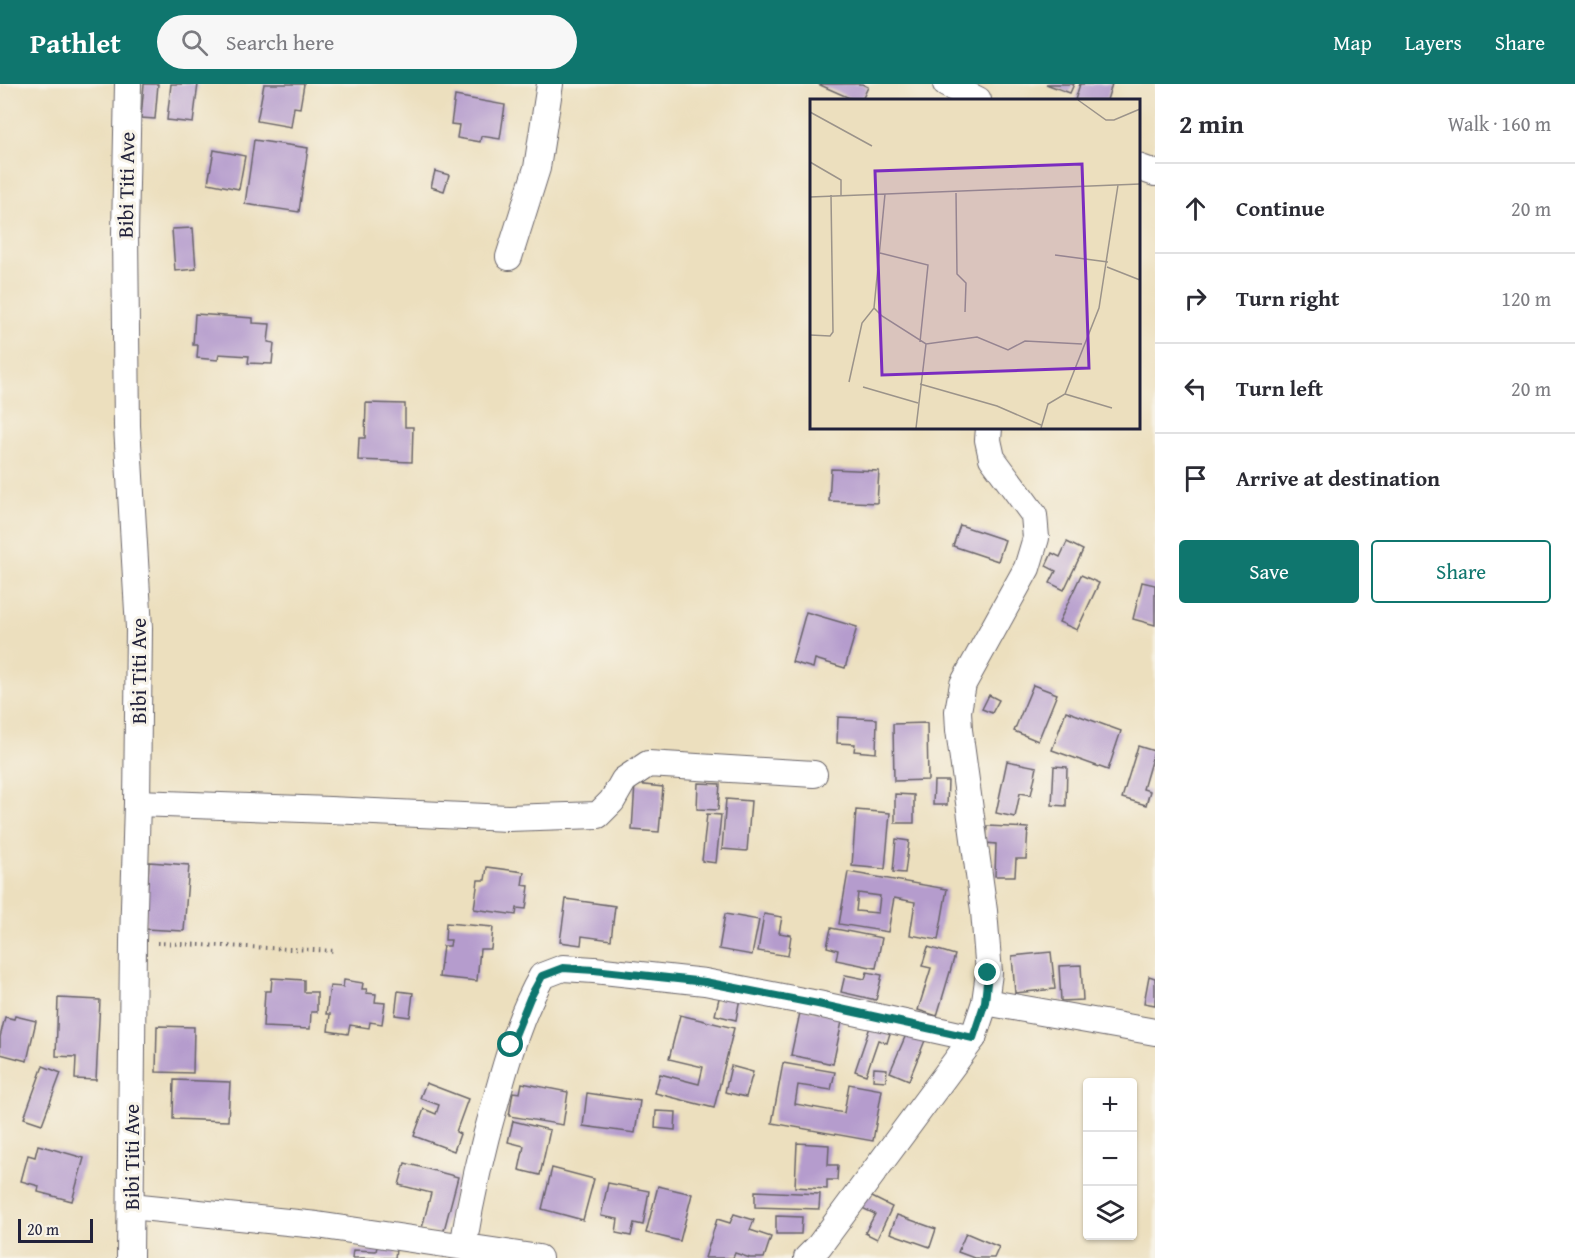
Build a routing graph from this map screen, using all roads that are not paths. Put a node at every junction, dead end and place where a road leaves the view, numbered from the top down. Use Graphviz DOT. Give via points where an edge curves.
graph roads {
  1 [pos="128,84"];
  2 [pos="550,84"];
  3 [pos="946,84"];
  4 [pos="976,99"];
  5 [pos="1140,168"];
  6 [pos="1155,173"];
  7 [pos="509,257"];
  8 [pos="989,429"];
  9 [pos="814,774"];
  10 [pos="137,803"];
  11 [pos="985,1002"];
  12 [pos="1155,1032"];
  13 [pos="973,1038"];
  14 [pos="131,1206"];
  15 [pos="463,1247"];
  16 [pos="130,1258"];
  17 [pos="539,1258"];
  18 [pos="807,1258"];
  1 -- 10 [label="street, Bibi Titi Ave" via="126,369 139,628"];
  2 -- 7 [label="street" via="537,168"];
  3 -- 4 [label="street"];
  5 -- 6 [label="street"];
  8 -- 11 [label="street" via="992,458 1034,515 1036,538 1027,568 963,684 958,711 984,911 988,973"];
  9 -- 10 [label="street" via="648,764 624,780 598,815 508,818"];
  10 -- 14 [label="street, Bibi Titi Ave"];
  11 -- 12 [label="street"];
  11 -- 13 [label="street"];
  13 -- 15 [label="street" via="705,982 563,968 542,976 511,1045 474,1184"];
  13 -- 18 [label="street"];
  14 -- 15 [label="street" via="317,1225"];
  14 -- 16 [label="street, Bibi Titi Ave"];
  15 -- 17 [label="street"];
}
